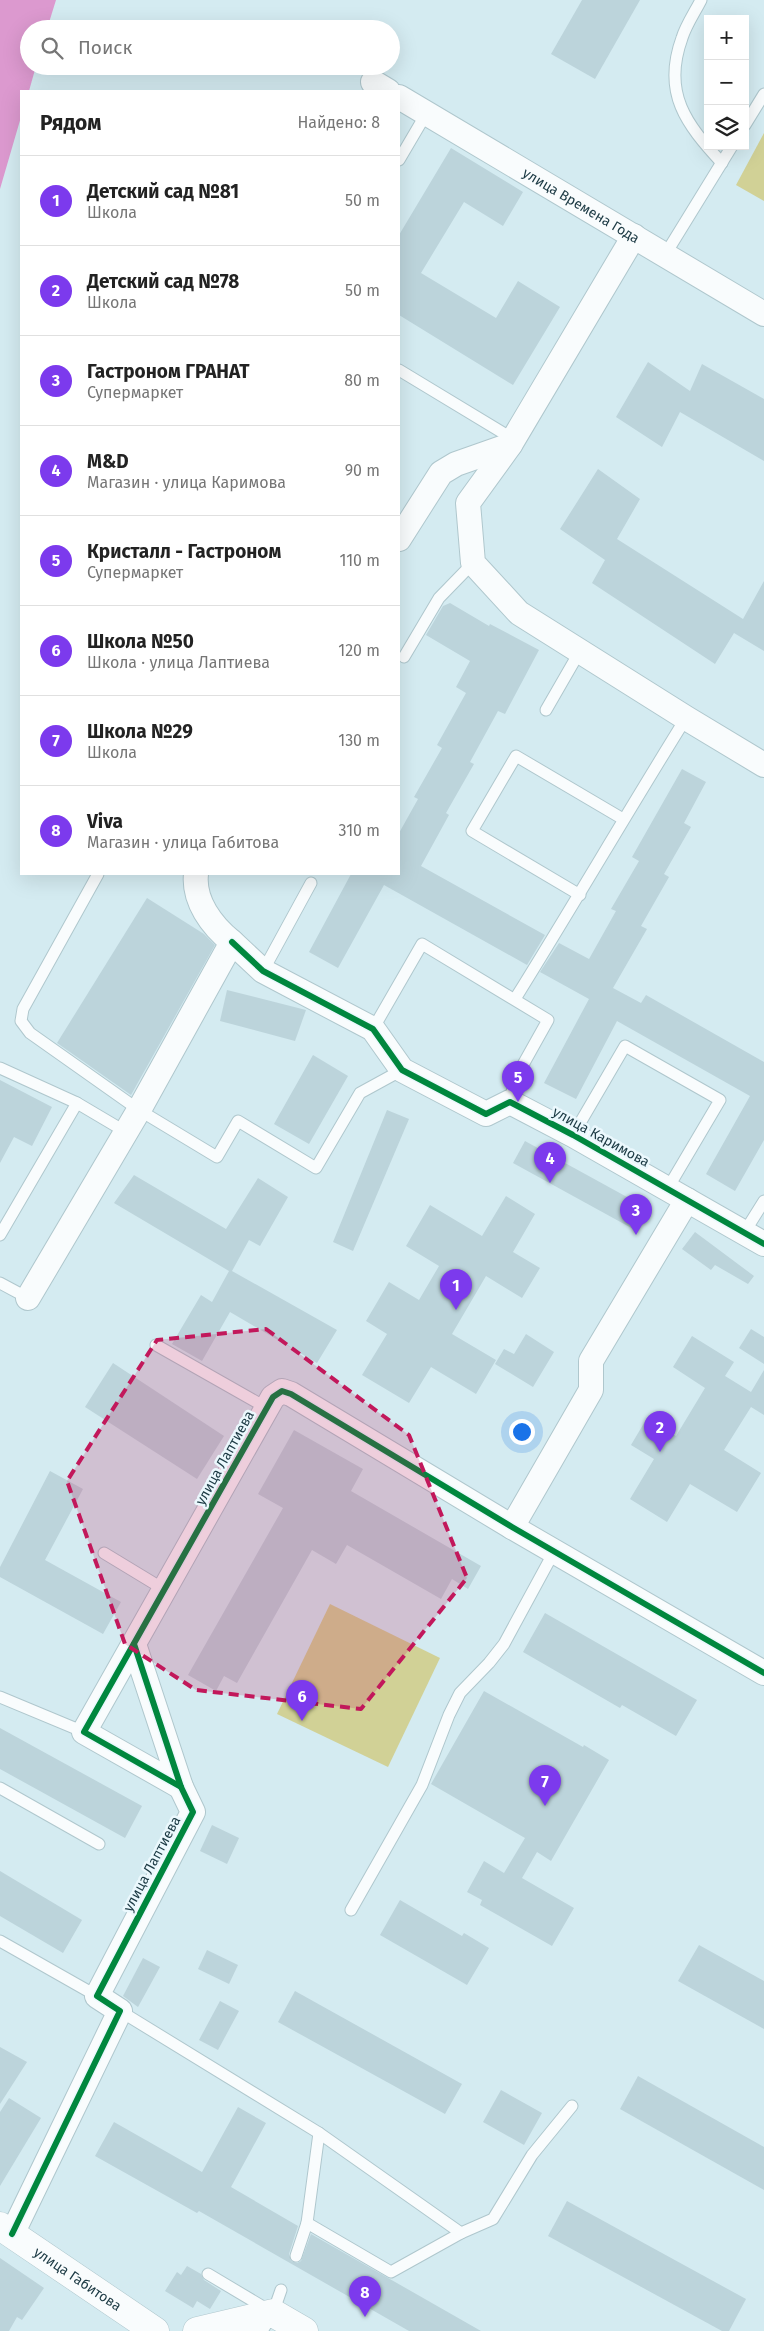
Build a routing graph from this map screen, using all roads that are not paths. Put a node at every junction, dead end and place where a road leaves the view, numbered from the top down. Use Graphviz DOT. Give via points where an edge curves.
graph roads {
  1 [pos="701,0"];
  2 [pos="764,94"];
  3 [pos="400,98"];
  4 [pos="426,114"];
  5 [pos="749,118"];
  6 [pos="730,150"];
  7 [pos="400,158"];
  8 [pos="722,163"];
  9 [pos="634,236"];
  10 [pos="665,255"];
  11 [pos="764,314"];
  12 [pos="400,371"];
  13 [pos="511,442"];
  14 [pos="400,537"];
  15 [pos="473,563"];
  16 [pos="580,651"];
  17 [pos="404,657"];
  18 [pos="546,710"];
  19 [pos="686,718"];
  20 [pos="764,765"];
  21 [pos="622,819"];
  22 [pos="97,875"];
  23 [pos="196,875"];
  24 [pos="311,883"];
  25 [pos="580,895"];
  26 [pos="232,942"];
  27 [pos="263,971"];
  28 [pos="515,999"];
  29 [pos="373,1029"];
  30 [pos="0,1068"];
  31 [pos="402,1070"];
  32 [pos="510,1102"];
  33 [pos="77,1103"];
  34 [pos="139,1110"];
  35 [pos="126,1132"];
  36 [pos="573,1135"];
  37 [pos="678,1194"];
  38 [pos="764,1201"];
  39 [pos="0,1235"];
  40 [pos="754,1239"];
  41 [pos="0,1283"];
  42 [pos="28,1298"];
  43 [pos="156,1345"];
  44 [pos="275,1400"];
  45 [pos="512,1528"];
  46 [pos="554,1550"];
  47 [pos="104,1553"];
  48 [pos="165,1590"];
  49 [pos="134,1644"];
  50 [pos="764,1673"];
  51 [pos="0,1696"];
  52 [pos="84,1732"];
  53 [pos="181,1787"];
  54 [pos="0,1788"];
  55 [pos="99,1844"];
  56 [pos="351,1910"];
  57 [pos="0,1941"];
  58 [pos="97,1996"];
  59 [pos="120,2011"];
  60 [pos="572,2106"];
  61 [pos="320,2133"];
  62 [pos="306,2223"];
  63 [pos="6,2230"];
  64 [pos="460,2233"];
  65 [pos="296,2256"];
  66 [pos="208,2274"];
  67 [pos="272,2311"];
  68 [pos="155,2331"];
  69 [pos="197,2331"];
  70 [pos="304,2331"];
  1 -- 8 [label="lane" via="682,38 674,68 677,95 686,120"];
  2 -- 5 [label="lane"];
  3 -- 4 [label="street, улица Времена Года"];
  4 -- 7 [label="lane"];
  4 -- 9 [label="street, улица Времена Года"];
  6 -- 8 [label="lane"];
  8 -- 10 [label="lane"];
  9 -- 10 [label="street, улица Времена Года"];
  9 -- 13 [label="street"];
  10 -- 11 [label="street, улица Времена Года"];
  12 -- 13 [label="lane"];
  13 -- 14 [label="street" via="440,473"];
  13 -- 15 [label="street" via="468,503"];
  15 -- 16 [label="street" via="519,613"];
  15 -- 17 [label="lane" via="438,598"];
  16 -- 18 [label="lane"];
  16 -- 19 [label="street"];
  19 -- 20 [label="street"];
  19 -- 21 [label="lane"];
  21 -- 25 [label="lane"];
  21 -- 25 [label="lane" via="516,756 472,831"];
  22 -- 34 [label="lane" via="23,1009 21,1021 30,1033"];
  23 -- 26 [label="street" via="202,906 215,928"];
  24 -- 27 [label="lane"];
  25 -- 28 [label="lane"];
  26 -- 27 [label="street"];
  26 -- 34 [label="street"];
  27 -- 29 [label="street"];
  28 -- 29 [label="lane" via="422,944"];
  28 -- 32 [label="lane" via="548,1020 515,1079"];
  29 -- 31 [label="street"];
  30 -- 33 [label="lane"];
  31 -- 32 [label="street" via="486,1114"];
  31 -- 34 [label="lane" via="360,1093 316,1168 238,1121 217,1157"];
  32 -- 36 [label="street, улица Каримова"];
  33 -- 35 [label="lane"];
  33 -- 39 [label="lane"];
  34 -- 35 [label="street"];
  35 -- 42 [label="street"];
  36 -- 37 [label="street, улица Каримова"];
  36 -- 37 [label="lane" via="625,1046 720,1100"];
  37 -- 40 [label="street, улица Каримова"];
  37 -- 45 [label="street" via="591,1360 591,1390"];
  38 -- 40 [label="lane"];
  41 -- 42 [label="lane"];
  43 -- 44 [label="lane"];
  44 -- 45 [label="street" via="291,1394"];
  44 -- 48 [label="street, улица Лаптиева"];
  45 -- 46 [label="street"];
  46 -- 50 [label="street"];
  46 -- 56 [label="lane" via="504,1644 460,1693 448,1715 422,1785"];
  47 -- 48 [label="lane"];
  48 -- 49 [label="street, улица Лаптиева"];
  49 -- 52 [label="street"];
  49 -- 53 [label="street, улица Лаптиева"];
  51 -- 52 [label="lane"];
  52 -- 53 [label="street"];
  53 -- 58 [label="street, улица Лаптиева" via="193,1812"];
  54 -- 55 [label="lane"];
  57 -- 58 [label="lane"];
  58 -- 59 [label="street"];
  59 -- 61 [label="lane"];
  59 -- 63 [label="street"];
  60 -- 64 [label="lane" via="532,2155 493,2219"];
  61 -- 62 [label="lane"];
  61 -- 64 [label="lane"];
  62 -- 64 [label="lane" via="391,2272"];
  62 -- 65 [label="lane"];
  63 -- 68 [label="street, улица Габитова"];
  66 -- 67 [label="lane"];
  67 -- 69 [label="street"];
  67 -- 70 [label="street"];
}
